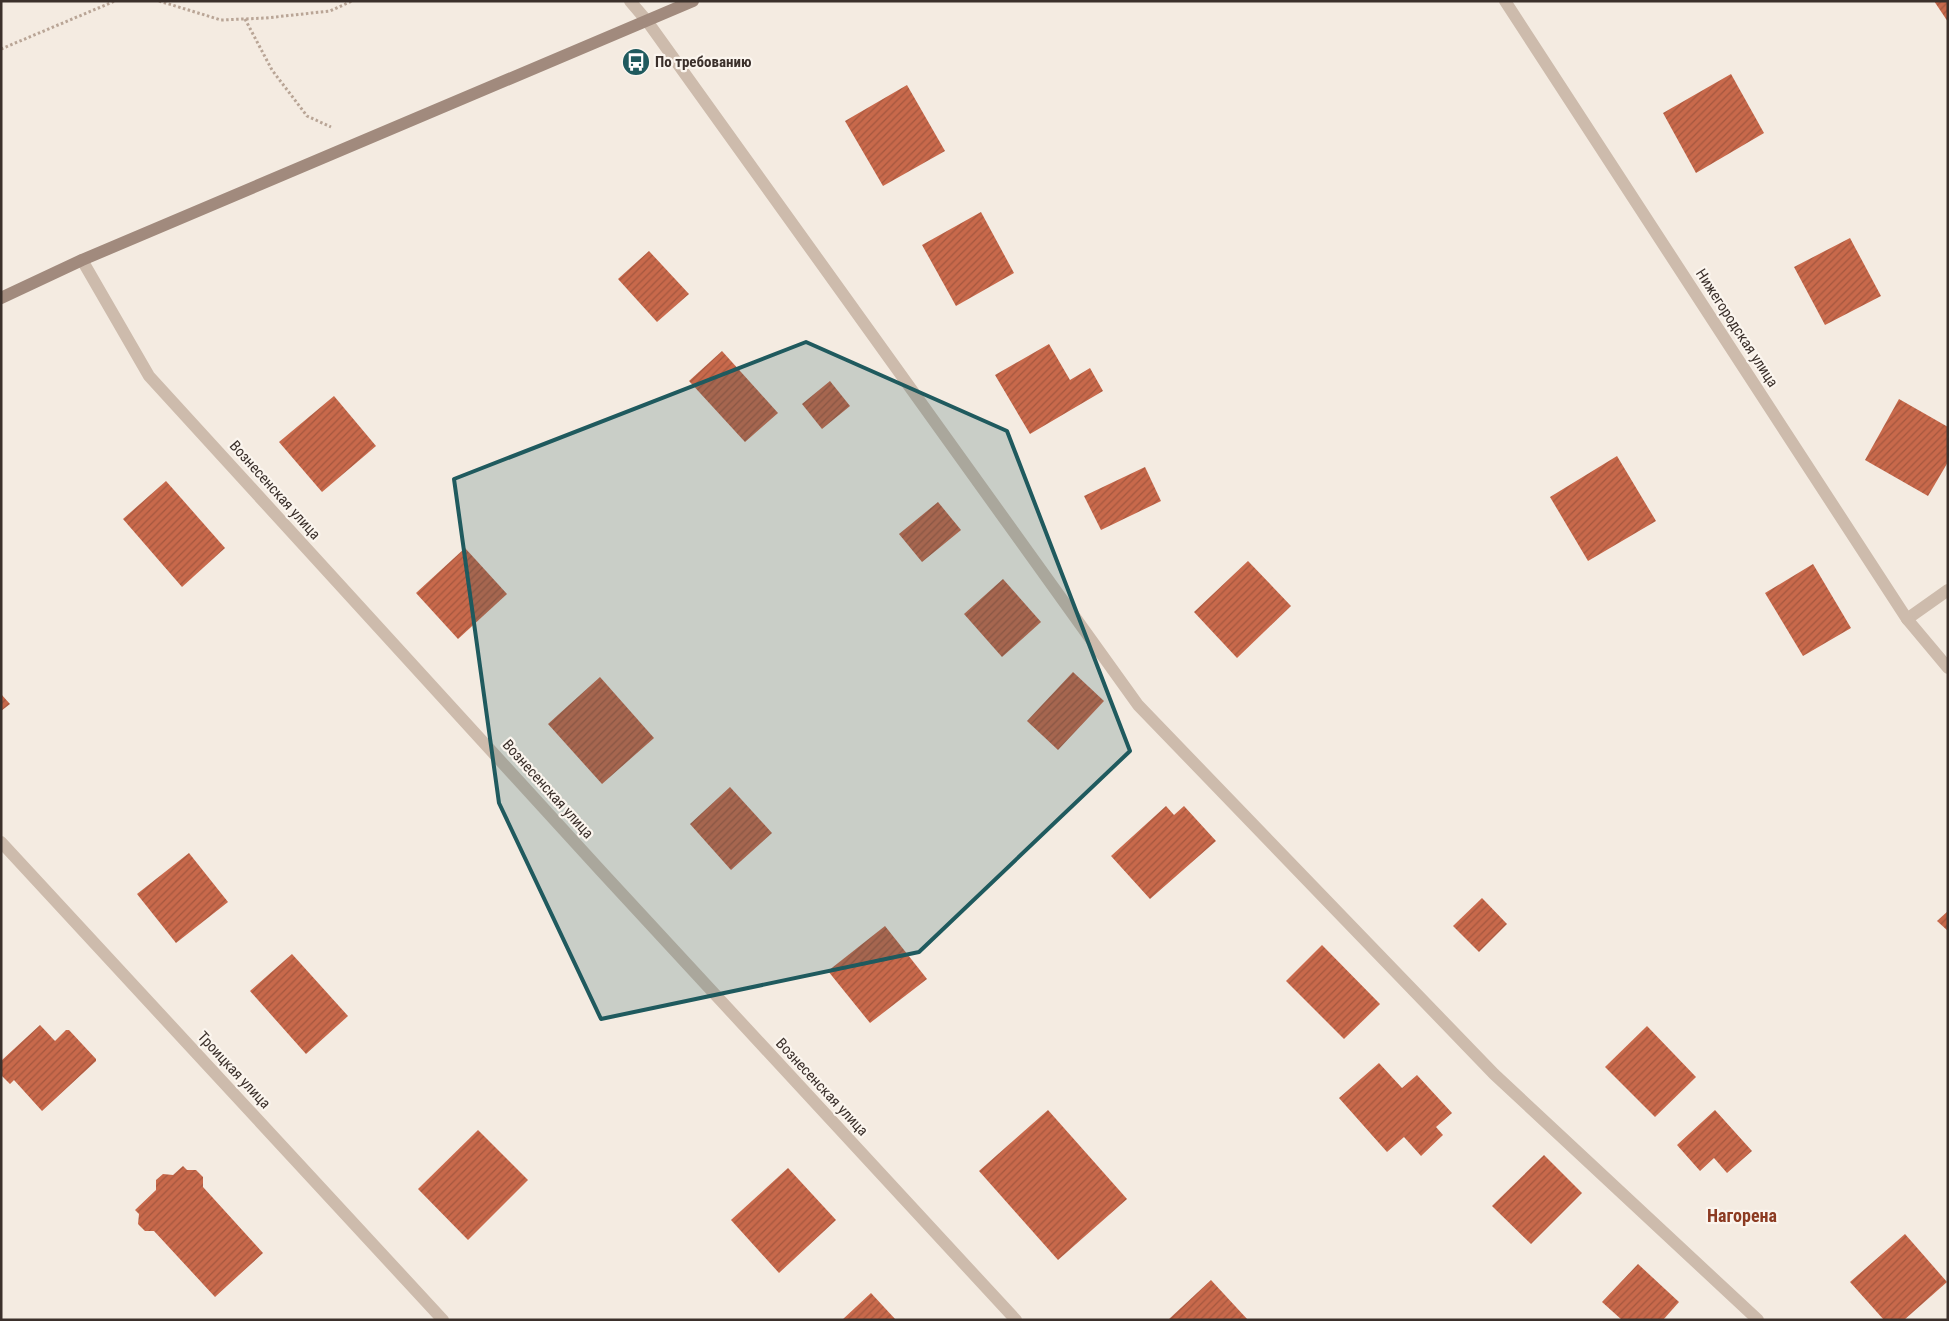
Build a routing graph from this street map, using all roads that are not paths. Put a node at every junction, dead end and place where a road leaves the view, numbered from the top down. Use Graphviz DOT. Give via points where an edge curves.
graph roads {
  1 [pos="630,1"];
  2 [pos="694,1"];
  3 [pos="1505,1"];
  4 [pos="647,22"];
  5 [pos="82,260"];
  6 [pos="1,298"];
  7 [pos="1948,590"];
  8 [pos="1907,620"];
  9 [pos="1948,668"];
  10 [pos="1,842"];
  11 [pos="443,1320"];
  12 [pos="1016,1320"];
  13 [pos="1758,1320"];
  1 -- 4 [label="street"];
  2 -- 4 [label="street"];
  3 -- 8 [label="street, Нижегородская улица"];
  4 -- 5 [label="street"];
  4 -- 13 [label="street" via="1138,705 1494,1074"];
  5 -- 6 [label="street"];
  5 -- 12 [label="street, Вознесенская улица" via="149,376"];
  7 -- 8 [label="street"];
  8 -- 9 [label="street, Нижегородская улица"];
  10 -- 11 [label="street, Троицкая улица"];
}
